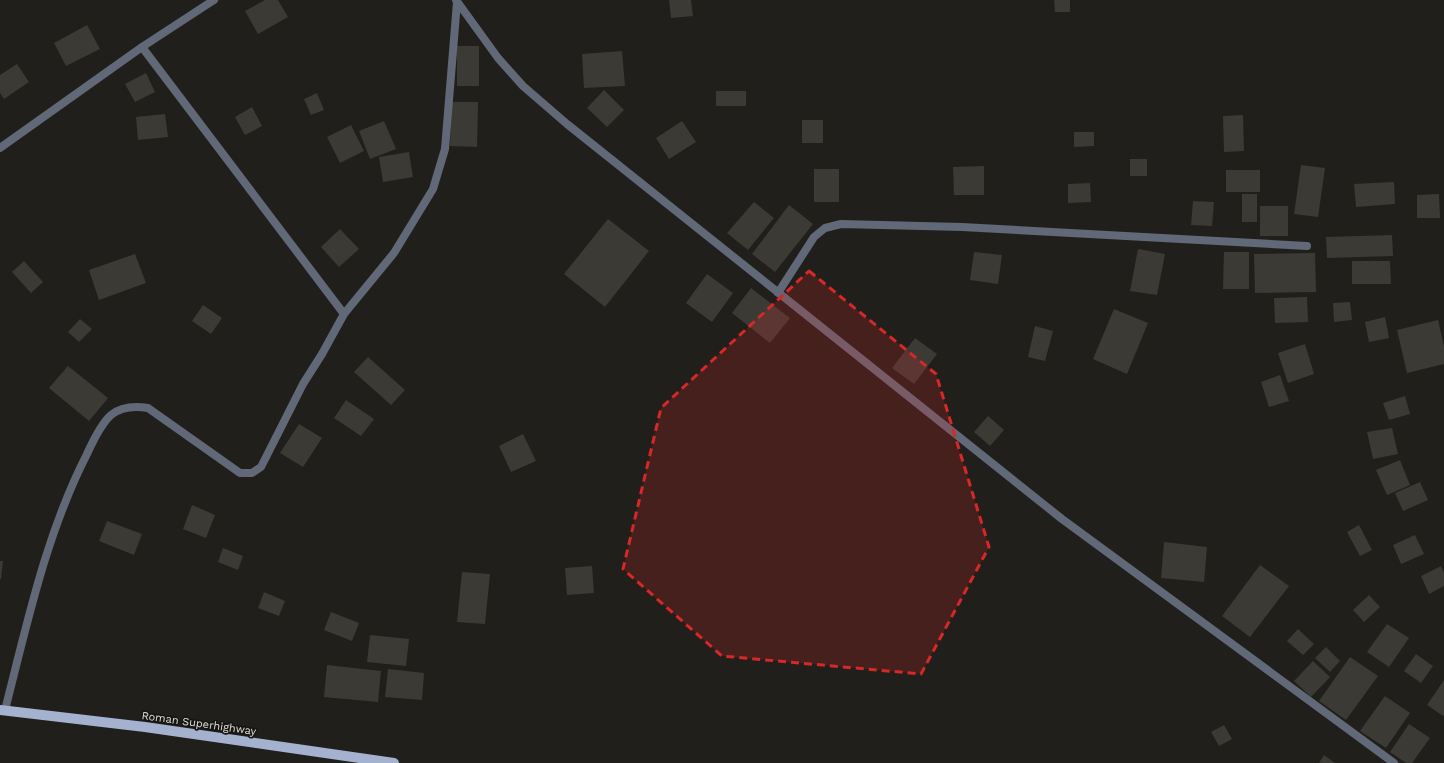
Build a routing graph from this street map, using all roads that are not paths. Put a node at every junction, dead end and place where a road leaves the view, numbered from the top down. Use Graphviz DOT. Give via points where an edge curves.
graph roads {
  1 [pos="214,0"];
  2 [pos="457,1"];
  3 [pos="142,47"];
  4 [pos="0,148"];
  5 [pos="1306,246"];
  6 [pos="778,292"];
  7 [pos="344,314"];
  8 [pos="3,710"];
  9 [pos="394,763"];
  10 [pos="1394,763"];
  1 -- 3 [label="street"];
  2 -- 6 [label="street" via="498,58 523,86"];
  2 -- 7 [label="street" via="445,149 433,190 394,253"];
  3 -- 4 [label="street"];
  3 -- 7 [label="street"];
  5 -- 6 [label="street" via="962,227 841,224 825,228 814,237"];
  6 -- 10 [label="street" via="1062,519"];
  7 -- 8 [label="street" via="303,384 270,453 262,466 252,472 240,473 148,408 133,406 110,415 72,481 31,605"];
  8 -- 9 [label="main road, Roman Superhighway" via="145,727"];
}
